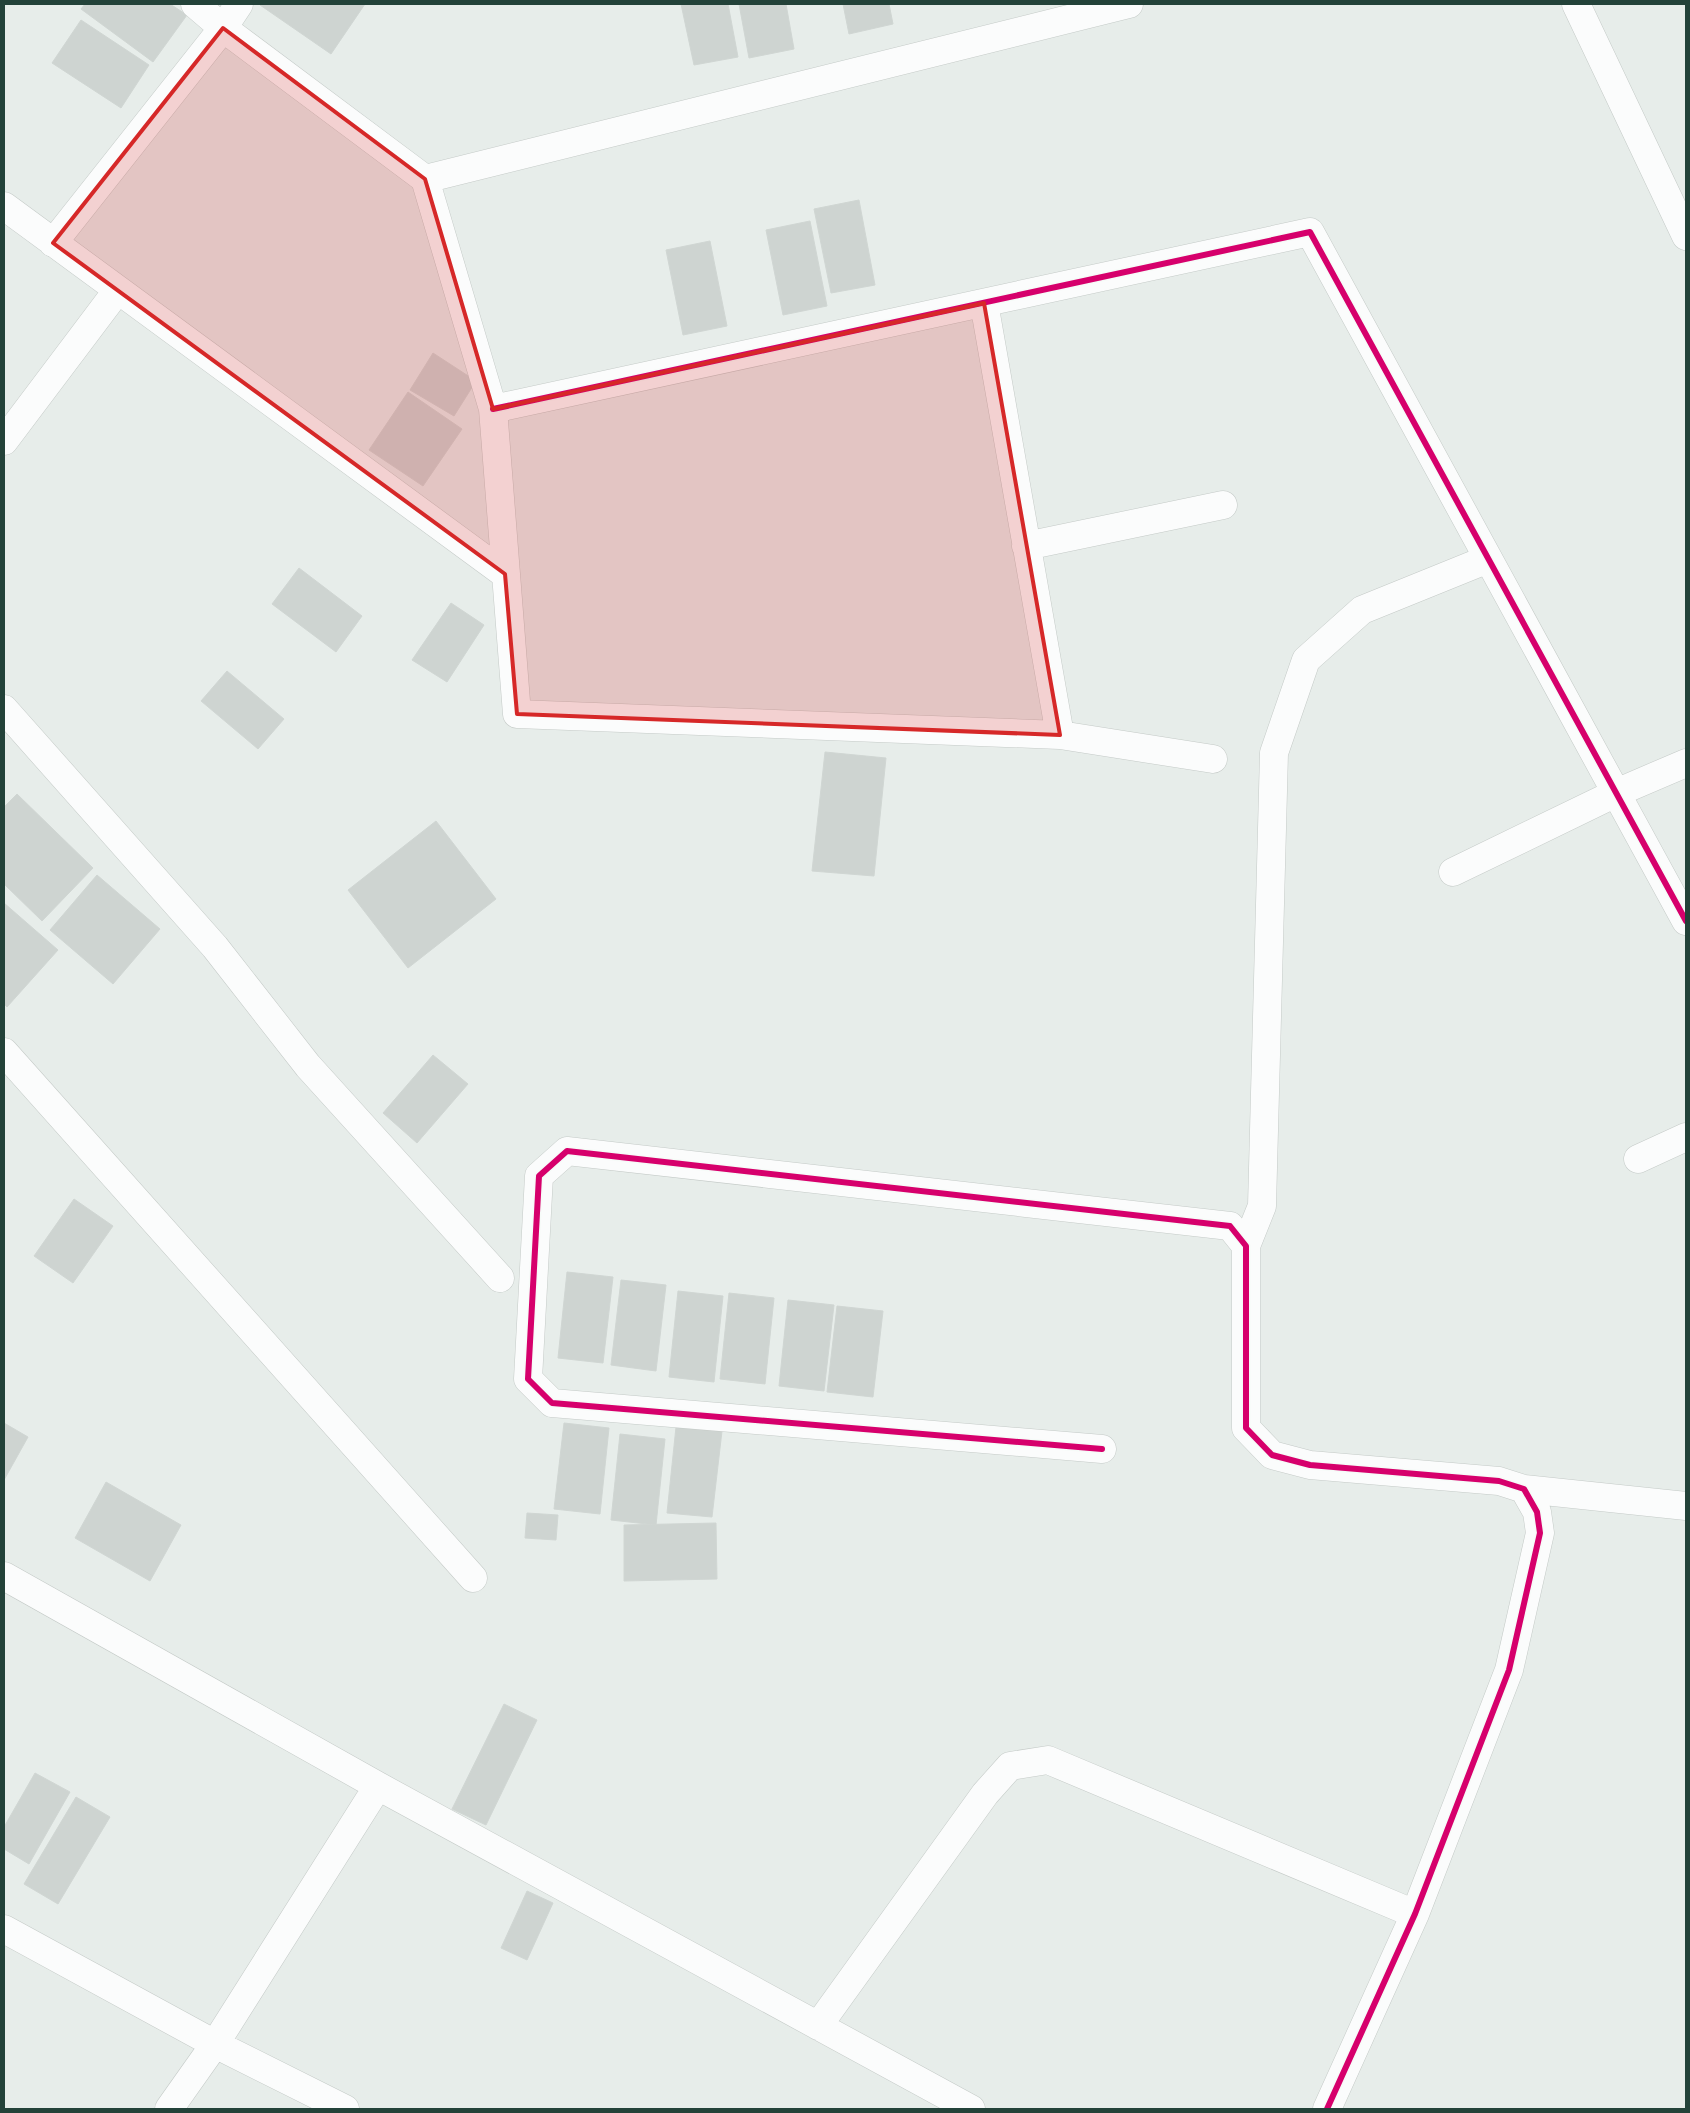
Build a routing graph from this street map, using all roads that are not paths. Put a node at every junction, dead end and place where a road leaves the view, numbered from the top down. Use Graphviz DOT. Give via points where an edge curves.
graph roads {
  1 [pos="195,4"];
  2 [pos="239,4"];
  3 [pos="1129,4"];
  4 [pos="1576,4"];
  5 [pos="223,28"];
  6 [pos="425,179"];
  7 [pos="4,206"];
  8 [pos="1686,236"];
  9 [pos="53,242"];
  10 [pos="117,291"];
  11 [pos="984,303"];
  12 [pos="493,409"];
  13 [pos="4,441"];
  14 [pos="1223,504"];
  15 [pos="1026,546"];
  16 [pos="1488,559"];
  17 [pos="505,574"];
  18 [pos="4,709"];
  19 [pos="1060,735"];
  20 [pos="1213,759"];
  21 [pos="1686,763"];
  22 [pos="1616,793"];
  23 [pos="1453,872"];
  24 [pos="1686,921"];
  25 [pos="4,1052"];
  26 [pos="1686,1137"];
  27 [pos="1638,1159"];
  28 [pos="1246,1246"];
  29 [pos="500,1278"];
  30 [pos="1102,1449"];
  31 [pos="1524,1489"];
  32 [pos="1686,1506"];
  33 [pos="4,1576"];
  34 [pos="473,1578"];
  35 [pos="378,1786"];
  36 [pos="1415,1914"];
  37 [pos="4,1929"];
  38 [pos="818,2026"];
  39 [pos="216,2044"];
  40 [pos="169,2109"];
  41 [pos="345,2109"];
  42 [pos="970,2109"];
  43 [pos="1327,2109"];
  1 -- 5 [label="street"];
  2 -- 5 [label="street"];
  3 -- 6 [label="street"];
  4 -- 8 [label="street"];
  5 -- 6 [label="street"];
  5 -- 9 [label="street"];
  6 -- 12 [label="street"];
  7 -- 9 [label="street"];
  9 -- 10 [label="street"];
  10 -- 13 [label="street"];
  10 -- 17 [label="street"];
  11 -- 12 [label="street"];
  11 -- 15 [label="street"];
  11 -- 16 [label="street" via="1310,232"];
  12 -- 17 [label="street"];
  14 -- 15 [label="street"];
  15 -- 19 [label="street"];
  16 -- 22 [label="street"];
  16 -- 28 [label="street" via="1362,610 1306,660 1274,753 1262,1206"];
  17 -- 19 [label="street" via="517,714"];
  18 -- 29 [label="street" via="215,947 308,1066"];
  19 -- 20 [label="street"];
  21 -- 22 [label="street"];
  22 -- 23 [label="street"];
  22 -- 24 [label="street"];
  25 -- 34 [label="street"];
  26 -- 27 [label="street"];
  28 -- 30 [label="street" via="1230,1226 567,1151 539,1176 528,1379 552,1403"];
  28 -- 31 [label="street" via="1246,1428 1272,1455 1310,1465 1499,1480"];
  31 -- 32 [label="street"];
  31 -- 36 [label="street" via="1537,1512 1540,1533 1509,1670"];
  33 -- 35 [label="street"];
  35 -- 38 [label="street"];
  35 -- 39 [label="street"];
  36 -- 38 [label="street" via="1048,1760 1010,1766 985,1794"];
  36 -- 43 [label="street"];
  37 -- 39 [label="street"];
  38 -- 42 [label="street"];
  39 -- 40 [label="street"];
  39 -- 41 [label="street"];
}
